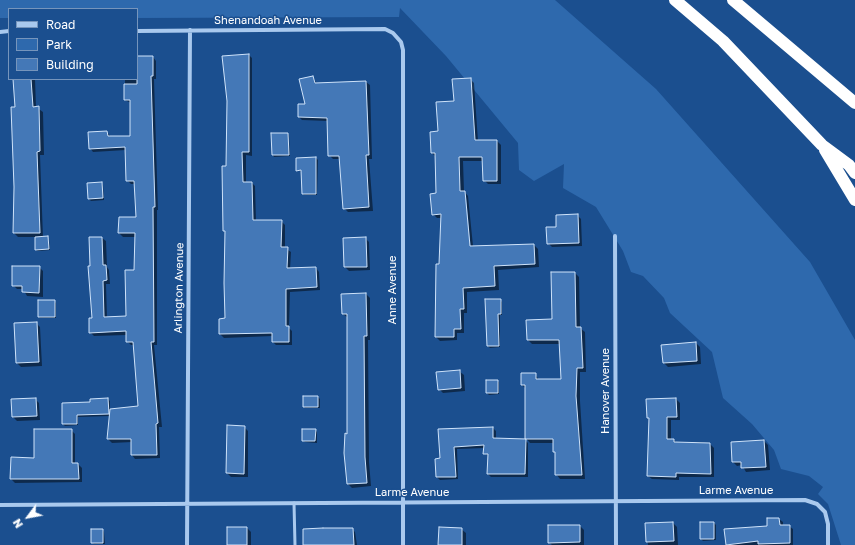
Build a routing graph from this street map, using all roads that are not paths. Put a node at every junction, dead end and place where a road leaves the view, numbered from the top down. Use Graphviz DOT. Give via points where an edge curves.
graph roads {
  1 [pos="675,0"];
  2 [pos="733,0"];
  3 [pos="190,30"];
  4 [pos="138,31"];
  5 [pos="397,37"];
  6 [pos="855,103"];
  7 [pos="822,146"];
  8 [pos="855,172"];
  9 [pos="855,200"];
  10 [pos="614,236"];
  11 [pos="616,501"];
  12 [pos="294,502"];
  13 [pos="402,502"];
  14 [pos="186,503"];
  15 [pos="0,504"];
  16 [pos="187,545"];
  17 [pos="295,545"];
  18 [pos="403,545"];
  19 [pos="616,545"];
  20 [pos="828,545"];
  1 -- 7 [label="highway" via="724,41"];
  2 -- 6 [label="highway"];
  3 -- 4 [label="street, Shenandoah Avenue"];
  3 -- 5 [label="street, Shenandoah Avenue" via="386,29"];
  3 -- 14 [label="street, Arlington Avenue"];
  5 -- 13 [label="street, Anne Avenue" via="403,50"];
  7 -- 8 [label="highway"];
  7 -- 9 [label="highway"];
  10 -- 11 [label="street, Hanover Avenue"];
  11 -- 13 [label="street, Larme Avenue"];
  11 -- 19 [label="street, Hanover Avenue"];
  11 -- 20 [label="street, Larme Avenue" via="811,501 821,508 827,518"];
  12 -- 13 [label="street, Larme Avenue"];
  12 -- 14 [label="street, Larme Avenue"];
  12 -- 17 [label="lane"];
  13 -- 18 [label="street, Anne Avenue"];
  14 -- 15 [label="street, Larme Avenue"];
  14 -- 16 [label="street, Arlington Avenue"];
}
